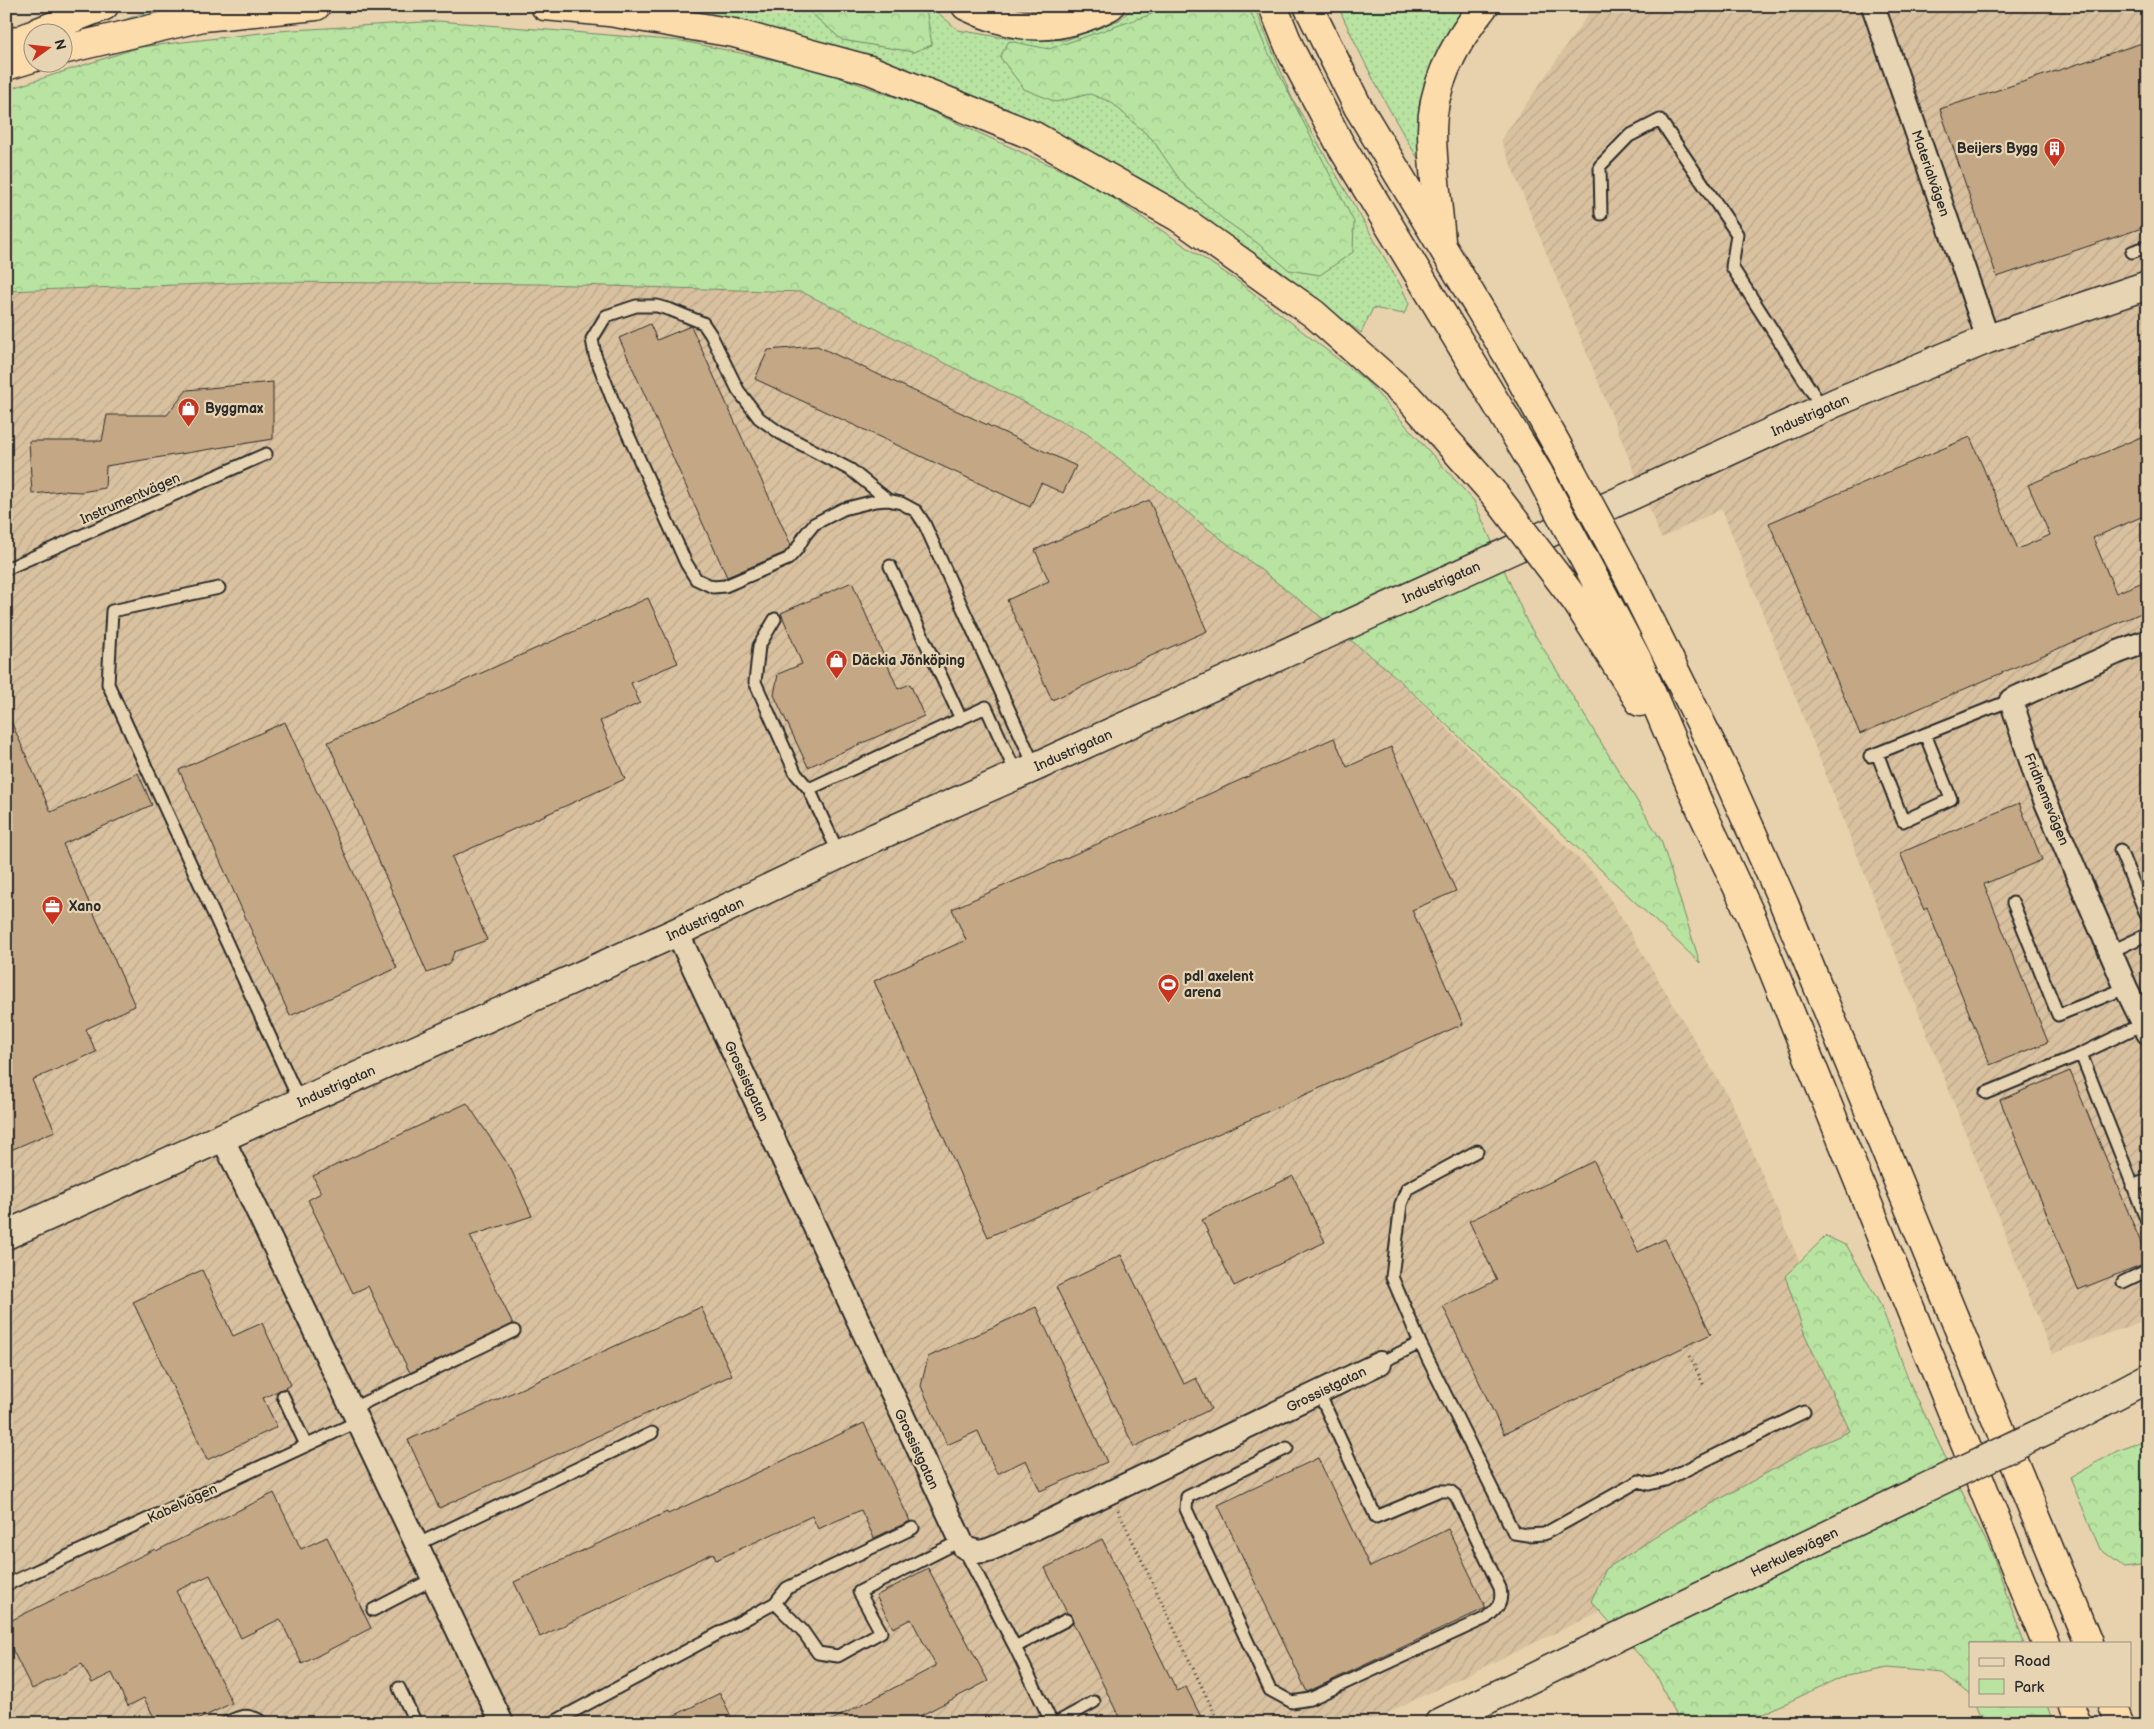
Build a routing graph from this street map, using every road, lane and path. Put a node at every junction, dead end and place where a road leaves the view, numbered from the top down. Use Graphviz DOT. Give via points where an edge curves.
graph roads {
  1 [pos="104,6"];
  2 [pos="316,6"];
  3 [pos="545,6"];
  4 [pos="966,6"];
  5 [pos="1110,6"];
  6 [pos="1273,6"];
  7 [pos="1308,6"];
  8 [pos="1484,6"];
  9 [pos="1874,6"];
  10 [pos="63,22"];
  11 [pos="22,39"];
  12 [pos="6,46"];
  13 [pos="72,48"];
  14 [pos="22,61"];
  15 [pos="6,66"];
  16 [pos="1601,214"];
  17 [pos="2148,246"];
  18 [pos="1441,247"];
  19 [pos="2132,252"];
  20 [pos="2148,285"];
  21 [pos="1988,339"];
  22 [pos="1823,409"];
  23 [pos="266,454"];
  24 [pos="888,500"];
  25 [pos="890,566"];
  26 [pos="6,569"];
  27 [pos="219,588"];
  28 [pos="775,619"];
  29 [pos="2148,641"];
  30 [pos="2011,700"];
  31 [pos="961,719"];
  32 [pos="1925,734"];
  33 [pos="1026,771"];
  34 [pos="809,789"];
  35 [pos="1699,805"];
  36 [pos="2120,850"];
  37 [pos="840,854"];
  38 [pos="2013,903"];
  39 [pos="2148,918"];
  40 [pos="677,932"];
  41 [pos="2148,934"];
  42 [pos="2110,952"];
  43 [pos="2126,988"];
  44 [pos="2145,1028"];
  45 [pos="2080,1054"];
  46 [pos="1986,1093"];
  47 [pos="300,1102"];
  48 [pos="222,1137"];
  49 [pos="1477,1151"];
  50 [pos="2148,1180"];
  51 [pos="2132,1186"];
  52 [pos="2148,1224"];
  53 [pos="6,1235"];
  54 [pos="2148,1270"];
  55 [pos="2123,1282"];
  56 [pos="514,1330"];
  57 [pos="1420,1343"];
  58 [pos="1690,1356"];
  59 [pos="1380,1363"];
  60 [pos="2148,1378"];
  61 [pos="1704,1386"];
  62 [pos="1319,1393"];
  63 [pos="283,1396"];
  64 [pos="1804,1412"];
  65 [pos="354,1415"];
  66 [pos="652,1433"];
  67 [pos="306,1446"];
  68 [pos="1287,1448"];
  69 [pos="1110,1494"];
  70 [pos="913,1528"];
  71 [pos="962,1544"];
  72 [pos="416,1545"];
  73 [pos="433,1579"];
  74 [pos="6,1585"];
  75 [pos="775,1603"];
  76 [pos="373,1610"];
  77 [pos="1066,1620"];
  78 [pos="2046,1642"];
  79 [pos="2088,1642"];
  80 [pos="1015,1647"];
  81 [pos="399,1688"];
  82 [pos="1094,1702"];
  83 [pos="2072,1706"];
  84 [pos="2114,1706"];
  85 [pos="226,1723"];
  86 [pos="264,1723"];
  87 [pos="416,1723"];
  88 [pos="502,1723"];
  89 [pos="552,1723"];
  90 [pos="1054,1723"];
  91 [pos="1220,1723"];
  92 [pos="1439,1723"];
  93 [pos="2079,1723"];
  94 [pos="2121,1723"];
  1 -- 10 [label="highway"];
  2 -- 13 [label="highway" via="203,18"];
  3 -- 35 [label="highway, bridge" via="609,12 744,36 870,70 1034,136 1178,217 1314,314 1408,397 1495,495 1576,601 1621,670"];
  4 -- 5 [label="highway" via="989,17 1021,25 1053,25 1087,18"];
  6 -- 35 [label="highway, bridge" via="1291,51 1340,144 1539,474 1637,659"];
  7 -- 18 [label="highway" via="1358,107"];
  8 -- 18 [label="highway" via="1465,29 1436,98 1432,130"];
  9 -- 21 [label="street, Materialvägen"];
  11 -- 12 [label="highway"];
  14 -- 15 [label="highway"];
  16 -- 22 [label="lane" via="1600,166 1629,136 1660,120 1738,234 1732,267"];
  17 -- 19 [label="lane"];
  18 -- 79 [label="highway, bridge" via="1508,356 1567,463 1628,576 1725,772 1784,904"];
  20 -- 21 [label="street, Industrigatan"];
  21 -- 22 [label="street, Industrigatan"];
  22 -- 33 [label="street, Industrigatan"];
  23 -- 26 [label="lane, Instrumentvägen"];
  24 -- 24 [label="lane" via="843,509 814,524 788,558 725,586 713,586 696,579 595,355 592,340 598,328 606,316 636,306 657,306 703,323 738,390 759,418 780,434 851,470"];
  24 -- 33 [label="lane" via="916,511 924,523"];
  25 -- 31 [label="lane"];
  27 -- 47 [label="lane" via="112,611 108,684"];
  28 -- 34 [label="lane" via="759,646 754,682 796,774"];
  29 -- 30 [label="street"];
  30 -- 32 [label="lane"];
  30 -- 42 [label="street, Fridhemsvägen" via="2039,786"];
  31 -- 33 [label="lane" via="986,707"];
  31 -- 34 [label="lane"];
  32 -- 32 [label="lane" via="1874,755 1903,821 1951,799"];
  33 -- 37 [label="street, Industrigatan"];
  34 -- 37 [label="lane"];
  35 -- 78 [label="highway" via="1754,925"];
  36 -- 39 [label="lane"];
  37 -- 40 [label="street, Industrigatan"];
  38 -- 43 [label="lane" via="2058,1015"];
  40 -- 47 [label="street, Industrigatan"];
  40 -- 71 [label="street, Grossistgatan"];
  41 -- 42 [label="lane"];
  42 -- 43 [label="street, Fridhemsvägen"];
  43 -- 44 [label="street, Fridhemsvägen"];
  44 -- 45 [label="lane"];
  45 -- 46 [label="lane"];
  45 -- 51 [label="lane"];
  47 -- 48 [label="street, Industrigatan"];
  48 -- 53 [label="street, Industrigatan"];
  48 -- 65 [label="street"];
  49 -- 57 [label="lane" via="1407,1189 1401,1204 1392,1277"];
  50 -- 51 [label="lane"];
  51 -- 52 [label="lane"];
  54 -- 55 [label="lane"];
  56 -- 65 [label="lane, Kabelvägen"];
  57 -- 59 [label="lane"];
  57 -- 64 [label="lane" via="1514,1533 1544,1534 1628,1485 1639,1481 1649,1484 1666,1480"];
  58 -- 61 [label="path"];
  59 -- 62 [label="street, Grossistgatan"];
  60 -- 92 [label="street, Herkulesvägen, bridge" via="2078,1415"];
  62 -- 68 [label="lane" via="1376,1517 1438,1491 1450,1491 1456,1496 1500,1588 1502,1598 1498,1608 1486,1618 1310,1699 1292,1702 1270,1690 1186,1509 1187,1497"];
  62 -- 69 [label="street, Grossistgatan"];
  63 -- 67 [label="lane"];
  65 -- 67 [label="lane, Kabelvägen"];
  65 -- 72 [label="street"];
  66 -- 72 [label="lane"];
  67 -- 74 [label="lane, Kabelvägen"];
  69 -- 71 [label="street, Grossistgatan" via="986,1552 974,1553"];
  69 -- 91 [label="path"];
  70 -- 75 [label="lane" via="787,1588"];
  71 -- 75 [label="lane" via="859,1592 881,1632 838,1656 818,1653 802,1630"];
  71 -- 80 [label="lane"];
  72 -- 73 [label="street"];
  73 -- 76 [label="lane"];
  73 -- 88 [label="street"];
  75 -- 89 [label="lane"];
  77 -- 80 [label="lane"];
  80 -- 90 [label="lane"];
  81 -- 87 [label="lane"];
  82 -- 90 [label="lane"];
  83 -- 93 [label="highway"];
  84 -- 94 [label="highway"];
  85 -- 86 [label="lane" via="251,1715"];
}
